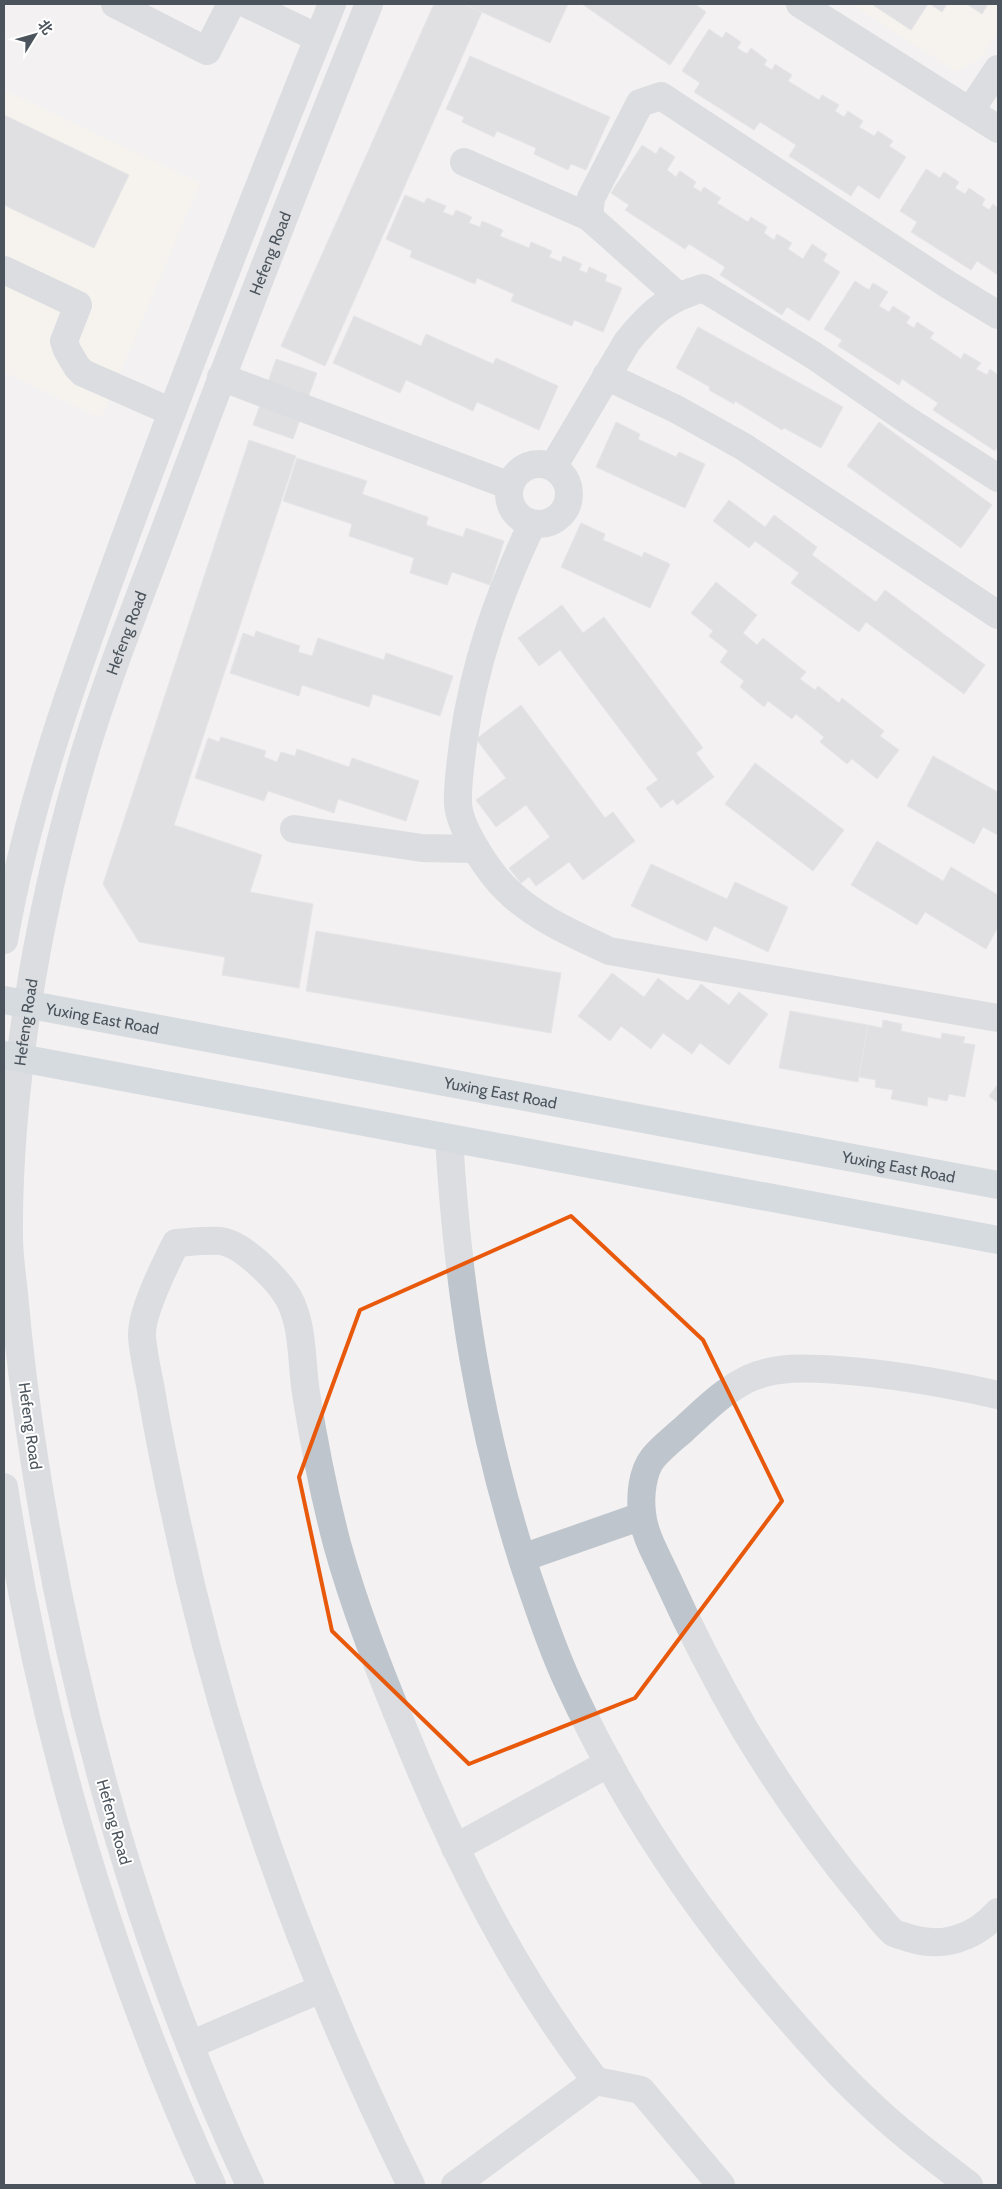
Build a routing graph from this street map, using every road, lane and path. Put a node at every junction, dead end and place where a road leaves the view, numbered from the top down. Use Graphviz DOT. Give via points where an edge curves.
graph roads {
  1 [pos="115,4"];
  2 [pos="231,4"];
  3 [pos="247,4"];
  4 [pos="332,4"];
  5 [pos="369,4"];
  6 [pos="800,4"];
  7 [pos="318,38"];
  8 [pos="998,68"];
  9 [pos="970,111"];
  10 [pos="998,129"];
  11 [pos="464,162"];
  12 [pos="590,217"];
  13 [pos="4,270"];
  14 [pos="678,296"];
  15 [pos="998,315"];
  16 [pos="606,376"];
  17 [pos="221,377"];
  18 [pos="172,412"];
  19 [pos="553,467"];
  20 [pos="998,478"];
  21 [pos="510,486"];
  22 [pos="532,524"];
  23 [pos="998,615"];
  24 [pos="294,829"];
  25 [pos="476,849"];
  26 [pos="4,940"];
  27 [pos="16,1002"];
  28 [pos="998,1018"];
  29 [pos="12,1057"];
  30 [pos="449,1138"];
  31 [pos="998,1185"];
  32 [pos="998,1240"];
  33 [pos="998,1395"];
  34 [pos="4,1487"];
  35 [pos="642,1516"];
  36 [pos="522,1558"];
  37 [pos="609,1763"];
  38 [pos="455,1848"];
  39 [pos="998,1912"];
  40 [pos="321,1989"];
  41 [pos="190,2044"];
  42 [pos="596,2081"];
  43 [pos="212,2185"];
  44 [pos="250,2185"];
  45 [pos="411,2185"];
  46 [pos="455,2185"];
  47 [pos="721,2185"];
  48 [pos="969,2185"];
  1 -- 2 [label="street" via="207,51"];
  3 -- 7 [label="street"];
  4 -- 7 [label="street, Hefeng Road"];
  5 -- 17 [label="street, Hefeng Road"];
  6 -- 9 [label="street"];
  7 -- 18 [label="street, Hefeng Road"];
  8 -- 9 [label="street"];
  9 -- 10 [label="street"];
  11 -- 12 [label="street"];
  12 -- 14 [label="street"];
  12 -- 15 [label="street" via="590,198 640,103 661,96"];
  13 -- 18 [label="street" via="78,305 64,341 83,374"];
  14 -- 16 [label="street" via="641,324"];
  14 -- 20 [label="street" via="702,288 812,355"];
  16 -- 19 [label="street"];
  16 -- 23 [label="street" via="744,446"];
  17 -- 21 [label="street"];
  17 -- 27 [label="street, Hefeng Road" via="86,748 61,836 41,927"];
  18 -- 26 [label="street, Hefeng Road" via="54,737 28,828"];
  19 -- 21 [label="street" via="534,464 525,467 515,475"];
  19 -- 22 [label="street" via="568,486 567,504 556,519"];
  21 -- 22 [label="street" via="513,510"];
  22 -- 25 [label="street" via="492,618 468,713 458,805"];
  24 -- 25 [label="street" via="422,848"];
  25 -- 28 [label="street" via="508,891 530,910 609,950"];
  27 -- 29 [label="street, Hefeng Road"];
  27 -- 31 [label="main road, Yuxing East Road"];
  29 -- 30 [label="main road"];
  29 -- 41 [label="street, Hefeng Road" via="9,1238 29,1424 43,1516 65,1628 105,1794 163,1977"];
  30 -- 32 [label="main road"];
  30 -- 36 [label="street" via="462,1298 475,1378 492,1457"];
  33 -- 35 [label="street" via="878,1373 807,1368 752,1377 718,1397 652,1459 644,1478"];
  34 -- 43 [label="street" via="48,1710 99,1896 163,2071"];
  35 -- 36 [label="street"];
  35 -- 39 [label="street" via="646,1533 688,1625 769,1770 844,1873 894,1933 922,1942 956,1940 974,1933"];
  36 -- 37 [label="street" via="570,1687"];
  37 -- 38 [label="street"];
  37 -- 48 [label="street" via="678,1875 766,1992 865,2100"];
  38 -- 40 [label="street" via="380,1673 357,1609 319,1469 296,1315 288,1297 262,1266 223,1241 176,1243 150,1301 142,1334 162,1452 186,1569 216,1685 251,1799"];
  38 -- 42 [label="street" via="532,1989"];
  40 -- 41 [label="street"];
  40 -- 45 [label="street" via="373,2109"];
  41 -- 44 [label="street, Hefeng Road"];
  42 -- 46 [label="street"];
  42 -- 47 [label="street" via="641,2090"];
}
